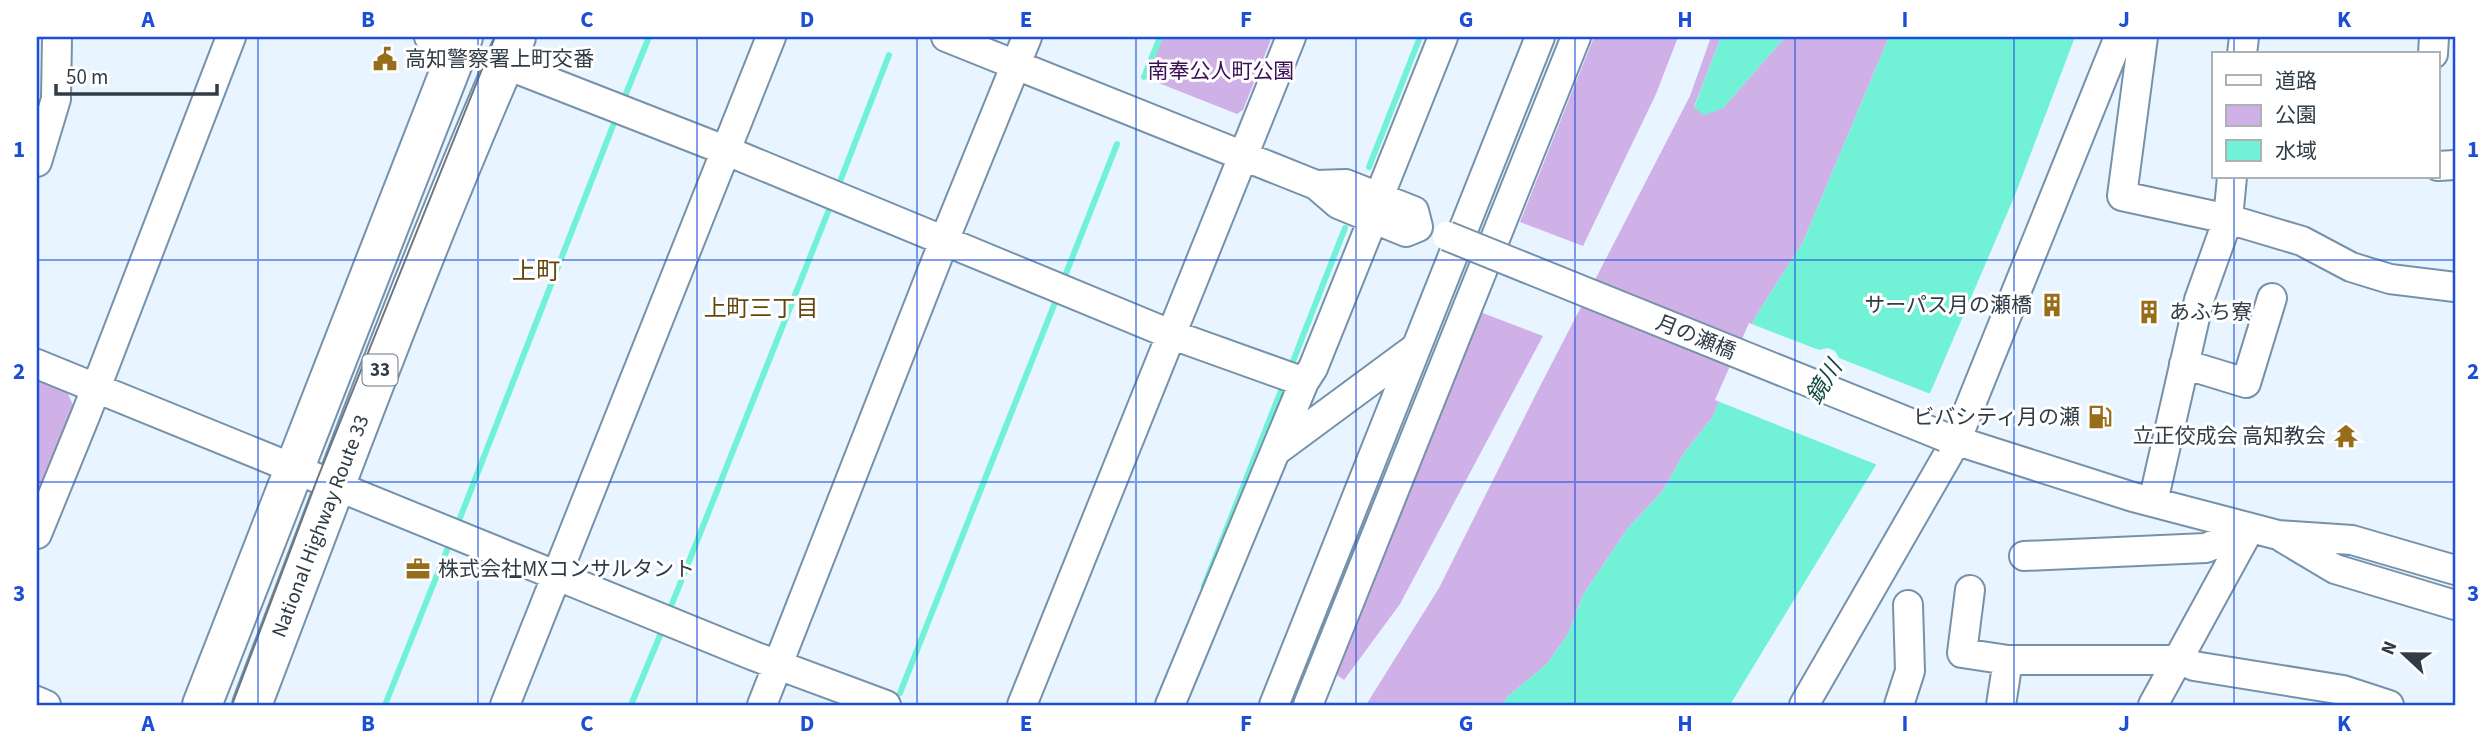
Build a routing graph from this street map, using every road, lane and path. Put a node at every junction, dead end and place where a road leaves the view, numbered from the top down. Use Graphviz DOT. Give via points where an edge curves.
graph roads {
  1 [pos="57,37"];
  2 [pos="231,37"];
  3 [pos="771,37"];
  4 [pos="946,37"];
  5 [pos="1027,37"];
  6 [pos="1291,37"];
  7 [pos="1443,37"];
  8 [pos="1540,37"];
  9 [pos="1576,37"];
  10 [pos="2119,37"];
  11 [pos="2143,37"];
  12 [pos="450,40"];
  13 [pos="510,50"];
  14 [pos="1014,64"];
  15 [pos="727,151"];
  16 [pos="1244,157"];
  17 [pos="37,162"];
  18 [pos="2232,178"];
  19 [pos="1376,208"];
  20 [pos="2228,219"];
  21 [pos="944,241"];
  22 [pos="2455,287"];
  23 [pos="2272,299"];
  24 [pos="1170,334"];
  25 [pos="1414,349"];
  26 [pos="37,364"];
  27 [pos="2184,364"];
  28 [pos="1304,383"];
  29 [pos="95,387"];
  30 [pos="1951,439"];
  31 [pos="1276,451"];
  32 [pos="295,467"];
  33 [pos="335,484"];
  34 [pos="2153,502"];
  35 [pos="2250,528"];
  36 [pos="37,534"];
  37 [pos="2278,535"];
  38 [pos="2024,556"];
  39 [pos="2455,570"];
  40 [pos="558,576"];
  41 [pos="1970,590"];
  42 [pos="2455,605"];
  43 [pos="1908,606"];
  44 [pos="2008,660"];
  45 [pos="2180,660"];
  46 [pos="779,665"];
  47 [pos="37,701"];
  48 [pos="46,705"];
  49 [pos="202,705"];
  50 [pos="252,705"];
  51 [pos="505,705"];
  52 [pos="762,705"];
  53 [pos="886,705"];
  54 [pos="1022,705"];
  55 [pos="1170,705"];
  56 [pos="1274,705"];
  57 [pos="1308,705"];
  58 [pos="1804,705"];
  59 [pos="1899,705"];
  60 [pos="2001,705"];
  61 [pos="2153,705"];
  62 [pos="2389,705"];
  1 -- 17 [label="street" via="56,99"];
  2 -- 29 [label="street"];
  3 -- 15 [label="street"];
  4 -- 14 [label="street, 月の瀬橋"];
  5 -- 14 [label="street"];
  6 -- 16 [label="street"];
  7 -- 19 [label="street"];
  8 -- 25 [label="street"];
  9 -- 57 [label="street"];
  10 -- 30 [label="street"];
  11 -- 20 [label="street" via="2122,196"];
  12 -- 32 [label="highway, National Highway Route 33 / 33"];
  13 -- 15 [label="street"];
  13 -- 33 [label="highway, National Highway Route 33 / 33"];
  14 -- 16 [label="street, 月の瀬橋"];
  14 -- 21 [label="street"];
  15 -- 21 [label="street"];
  15 -- 40 [label="street"];
  16 -- 19 [label="street, 月の瀬橋" via="1316,185 1346,184"];
  16 -- 24 [label="street"];
  18 -- 20 [label="street"];
  19 -- 28 [label="street"];
  19 -- 30 [label="street, 月の瀬橋, bridge" via="1406,232 1418,227 1447,236"];
  20 -- 22 [label="street" via="2302,241 2351,267 2390,279"];
  20 -- 27 [label="street" via="2199,300"];
  21 -- 24 [label="street"];
  21 -- 46 [label="street"];
  23 -- 27 [label="street" via="2246,383"];
  24 -- 28 [label="street"];
  24 -- 54 [label="street"];
  25 -- 31 [label="street"];
  25 -- 56 [label="street"];
  26 -- 29 [label="street"];
  27 -- 34 [label="street"];
  28 -- 31 [label="street"];
  29 -- 32 [label="street"];
  29 -- 36 [label="street"];
  30 -- 34 [label="street, 月の瀬橋"];
  30 -- 58 [label="street"];
  31 -- 55 [label="street"];
  32 -- 33 [label="street"];
  32 -- 49 [label="highway, National Highway Route 33 / 33"];
  33 -- 40 [label="street"];
  33 -- 50 [label="highway, National Highway Route 33 / 33"];
  34 -- 35 [label="street, 月の瀬橋"];
  35 -- 37 [label="street, 月の瀬橋"];
  35 -- 38 [label="street" via="2206,548"];
  35 -- 45 [label="street"];
  37 -- 39 [label="street" via="2353,540"];
  37 -- 42 [label="street" via="2335,569"];
  40 -- 46 [label="street"];
  40 -- 51 [label="street"];
  41 -- 44 [label="street" via="1952,650"];
  43 -- 59 [label="street" via="1910,671"];
  44 -- 45 [label="street"];
  44 -- 60 [label="street"];
  45 -- 61 [label="street"];
  45 -- 62 [label="street" via="2343,690"];
  46 -- 52 [label="street"];
  46 -- 53 [label="street"];
  47 -- 48 [label="street"];
}
